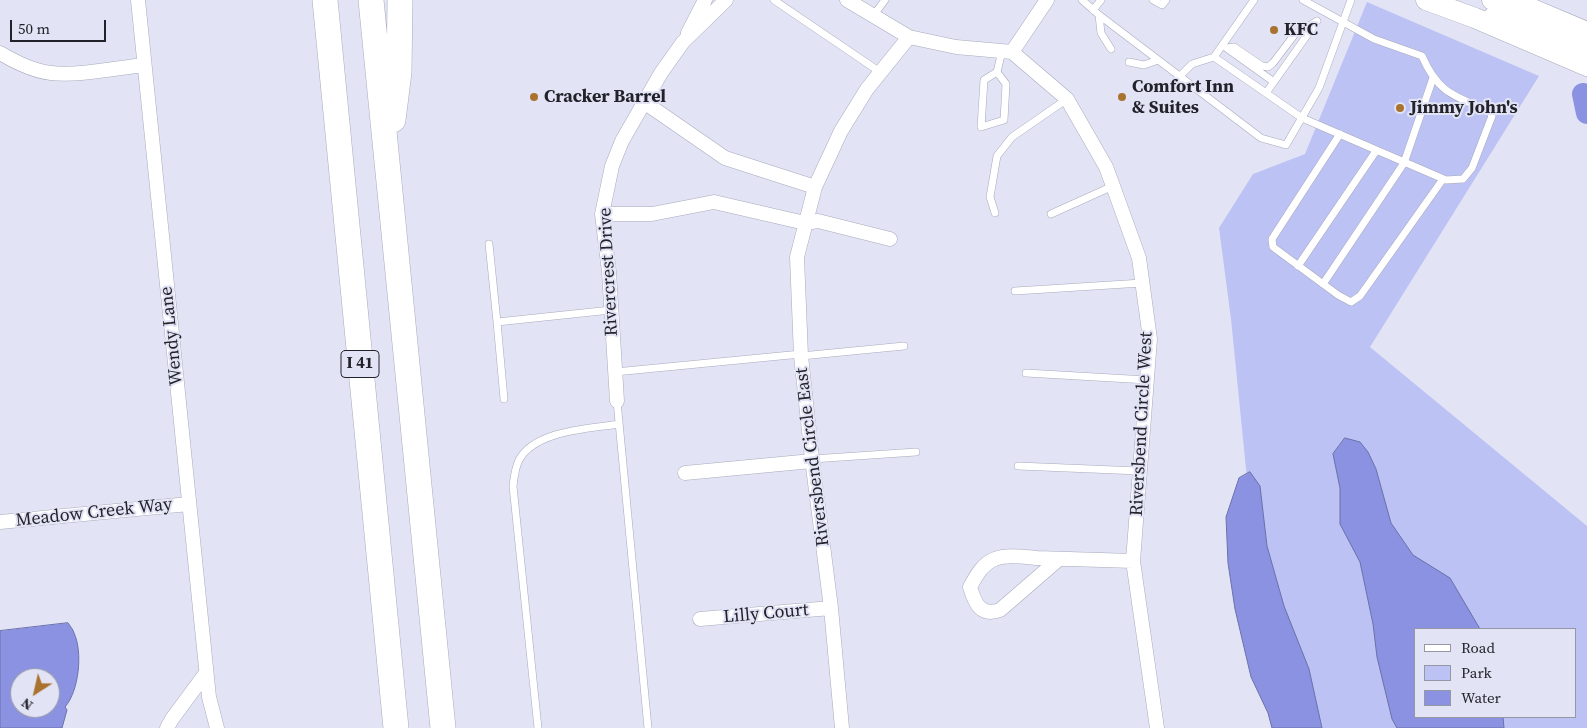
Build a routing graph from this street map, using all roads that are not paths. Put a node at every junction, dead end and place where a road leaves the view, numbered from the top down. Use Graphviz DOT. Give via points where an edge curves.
graph roads {
  1 [pos="138,0"];
  2 [pos="325,0"];
  3 [pos="371,0"];
  4 [pos="400,0"];
  5 [pos="705,0"];
  6 [pos="726,0"];
  7 [pos="774,0"];
  8 [pos="847,0"];
  9 [pos="885,0"];
  10 [pos="1048,0"];
  11 [pos="1082,0"];
  12 [pos="1101,0"];
  13 [pos="1153,0"];
  14 [pos="1166,0"];
  15 [pos="1254,0"];
  16 [pos="1303,0"];
  17 [pos="1351,0"];
  18 [pos="1426,0"];
  19 [pos="1492,0"];
  20 [pos="1519,3"];
  21 [pos="1452,9"];
  22 [pos="1096,12"];
  23 [pos="1323,12"];
  24 [pos="873,16"];
  25 [pos="1317,21"];
  26 [pos="1343,23"];
  27 [pos="1587,32"];
  28 [pos="909,37"];
  29 [pos="683,42"];
  30 [pos="1225,47"];
  31 [pos="1112,49"];
  32 [pos="1587,50"];
  33 [pos="1007,52"];
  34 [pos="0,53"];
  35 [pos="1214,57"];
  36 [pos="1158,60"];
  37 [pos="1129,62"];
  38 [pos="144,65"];
  39 [pos="1587,66"];
  40 [pos="880,72"];
  41 [pos="997,72"];
  42 [pos="1180,76"];
  43 [pos="1433,78"];
  44 [pos="1274,82"];
  45 [pos="1266,93"];
  46 [pos="1067,99"];
  47 [pos="644,102"];
  48 [pos="1302,118"];
  49 [pos="1340,134"];
  50 [pos="1376,150"];
  51 [pos="1404,163"];
  52 [pos="387,168"];
  53 [pos="1443,179"];
  54 [pos="1113,186"];
  55 [pos="815,187"];
  56 [pos="995,213"];
  57 [pos="602,214"];
  58 [pos="1051,214"];
  59 [pos="806,224"];
  60 [pos="890,239"];
  61 [pos="489,244"];
  62 [pos="1298,266"];
  63 [pos="1142,283"];
  64 [pos="1323,284"];
  65 [pos="1015,290"];
  66 [pos="611,310"];
  67 [pos="497,322"];
  68 [pos="904,346"];
  69 [pos="801,355"];
  70 [pos="615,372"];
  71 [pos="1026,373"];
  72 [pos="1147,380"];
  73 [pos="504,399"];
  74 [pos="616,401"];
  75 [pos="619,424"];
  76 [pos="916,452"];
  77 [pos="812,460"];
  78 [pos="1018,466"];
  79 [pos="1140,471"];
  80 [pos="685,473"];
  81 [pos="189,504"];
  82 [pos="0,522"];
  83 [pos="1059,559"];
  84 [pos="1134,561"];
  85 [pos="831,608"];
  86 [pos="700,619"];
  87 [pos="206,672"];
  88 [pos="167,728"];
  89 [pos="217,728"];
  90 [pos="396,728"];
  91 [pos="444,728"];
  92 [pos="538,728"];
  93 [pos="648,728"];
  94 [pos="842,728"];
  95 [pos="1157,728"];
  1 -- 38 [label="street, Wendy Lane"];
  2 -- 90 [label="highway, I 41"];
  3 -- 52 [label="highway"];
  4 -- 52 [label="highway" via="399,72"];
  5 -- 29 [label="street, Rivercrest Drive"];
  6 -- 29 [label="street, Rivercrest Drive"];
  7 -- 40 [label="lane"];
  8 -- 24 [label="street"];
  9 -- 24 [label="lane"];
  10 -- 33 [label="street"];
  11 -- 22 [label="lane"];
  12 -- 22 [label="lane"];
  13 -- 14 [label="lane" via="1162,5"];
  15 -- 30 [label="lane"];
  16 -- 23 [label="lane"];
  17 -- 26 [label="lane"];
  18 -- 21 [label="main road"];
  19 -- 20 [label="main road"];
  20 -- 27 [label="main road"];
  21 -- 32 [label="main road" via="1524,22"];
  21 -- 39 [label="main road"];
  22 -- 31 [label="lane" via="1101,33"];
  22 -- 36 [label="lane"];
  23 -- 25 [label="lane"];
  23 -- 26 [label="lane"];
  24 -- 28 [label="street"];
  25 -- 30 [label="lane" via="1295,34 1268,67 1234,47"];
  25 -- 44 [label="lane"];
  26 -- 43 [label="lane" via="1374,39 1422,56"];
  26 -- 48 [label="lane" via="1319,88"];
  28 -- 33 [label="street" via="956,47"];
  28 -- 40 [label="street"];
  29 -- 47 [label="street, Rivercrest Drive"];
  30 -- 35 [label="lane"];
  30 -- 44 [label="lane"];
  33 -- 41 [label="lane"];
  33 -- 46 [label="street, Riversbend Circle West"];
  34 -- 38 [label="street" via="17,63 51,73"];
  35 -- 42 [label="lane" via="1192,64"];
  35 -- 45 [label="lane"];
  36 -- 37 [label="lane" via="1144,65"];
  36 -- 42 [label="lane"];
  38 -- 81 [label="street, Wendy Lane"];
  40 -- 55 [label="street" via="841,131"];
  41 -- 41 [label="lane" via="1006,84 1004,120 981,127 984,80"];
  42 -- 48 [label="lane" via="1261,138 1286,145"];
  43 -- 51 [label="lane"];
  43 -- 53 [label="lane" via="1450,94 1489,111 1492,116 1472,168 1463,179"];
  44 -- 45 [label="lane"];
  45 -- 48 [label="lane"];
  46 -- 54 [label="street, Riversbend Circle West" via="1106,167"];
  46 -- 56 [label="lane" via="1012,138 996,156 990,197"];
  47 -- 55 [label="street" via="725,158"];
  47 -- 57 [label="street, Rivercrest Drive" via="612,166"];
  48 -- 49 [label="lane"];
  49 -- 50 [label="lane"];
  49 -- 62 [label="lane" via="1272,239 1273,247"];
  50 -- 51 [label="lane"];
  50 -- 62 [label="lane"];
  51 -- 53 [label="lane"];
  51 -- 64 [label="lane"];
  52 -- 91 [label="highway"];
  53 -- 64 [label="lane" via="1360,296 1351,302"];
  54 -- 58 [label="lane"];
  54 -- 63 [label="street, Riversbend Circle West" via="1139,258"];
  55 -- 59 [label="street, Riversbend Circle East"];
  57 -- 59 [label="street" via="652,214 714,202"];
  57 -- 66 [label="street, Rivercrest Drive"];
  59 -- 60 [label="street" via="818,221"];
  59 -- 69 [label="street, Riversbend Circle East" via="797,257"];
  61 -- 67 [label="lane"];
  62 -- 64 [label="lane"];
  63 -- 65 [label="lane"];
  63 -- 72 [label="street, Riversbend Circle West" via="1150,339"];
  66 -- 67 [label="lane"];
  66 -- 70 [label="street, Rivercrest Drive"];
  67 -- 73 [label="lane"];
  68 -- 69 [label="lane"];
  69 -- 70 [label="lane"];
  69 -- 77 [label="street, Riversbend Circle East"];
  70 -- 74 [label="street, Rivercrest Drive"];
  71 -- 72 [label="lane"];
  72 -- 79 [label="street, Riversbend Circle West"];
  74 -- 75 [label="lane"];
  75 -- 92 [label="lane" via="544,439 530,447 514,473"];
  75 -- 93 [label="lane"];
  76 -- 77 [label="lane"];
  77 -- 80 [label="street"];
  77 -- 85 [label="street, Riversbend Circle East"];
  78 -- 79 [label="lane"];
  79 -- 84 [label="street, Riversbend Circle West"];
  81 -- 82 [label="street, Meadow Creek Way"];
  81 -- 87 [label="street, Wendy Lane"];
  83 -- 83 [label="street" via="995,559 975,577 970,587 973,599 982,610 991,613 1000,610"];
  83 -- 84 [label="street"];
  84 -- 95 [label="street, Riversbend Circle West"];
  85 -- 86 [label="street, Lilly Court"];
  85 -- 94 [label="street, Riversbend Circle East"];
  87 -- 88 [label="street"];
  87 -- 89 [label="street, Wendy Lane" via="208,697"];
}
